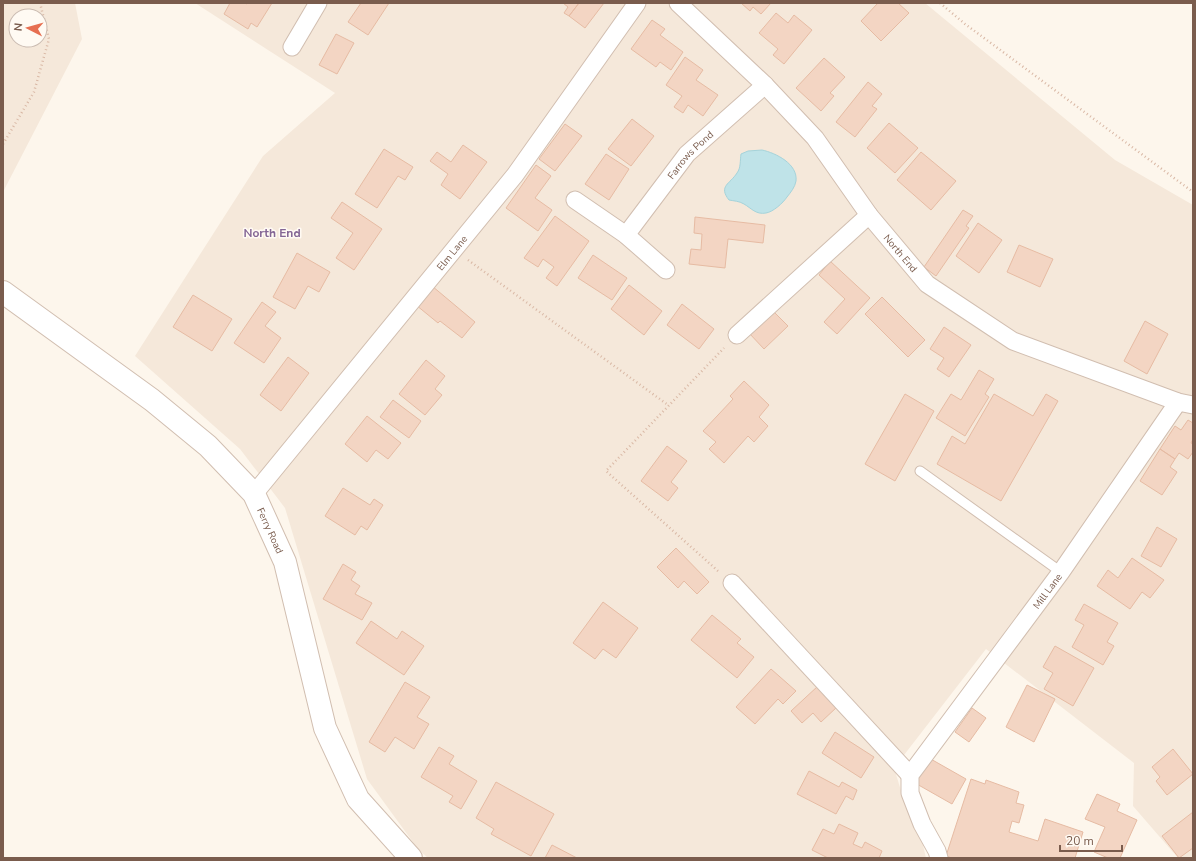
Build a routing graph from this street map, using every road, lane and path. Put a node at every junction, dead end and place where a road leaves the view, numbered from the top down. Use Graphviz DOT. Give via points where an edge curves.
graph roads {
  1 [pos="40,3"];
  2 [pos="318,3"];
  3 [pos="637,3"];
  4 [pos="678,3"];
  5 [pos="940,3"];
  6 [pos="292,47"];
  7 [pos="765,85"];
  8 [pos="3,144"];
  9 [pos="1193,192"];
  10 [pos="575,200"];
  11 [pos="869,215"];
  12 [pos="626,235"];
  13 [pos="453,250"];
  14 [pos="666,270"];
  15 [pos="3,292"];
  16 [pos="737,335"];
  17 [pos="1185,404"];
  18 [pos="668,405"];
  19 [pos="920,470"];
  20 [pos="254,494"];
  21 [pos="1061,572"];
  22 [pos="732,583"];
  23 [pos="910,774"];
  24 [pos="411,858"];
  25 [pos="938,858"];
  1 -- 8 [label="path" via="49,39 47,47 34,92"];
  2 -- 6 [label="street"];
  3 -- 13 [label="street, Elm Lane" via="515,174"];
  4 -- 7 [label="street, North End"];
  5 -- 9 [label="path"];
  7 -- 11 [label="street, North End" via="815,138"];
  7 -- 12 [label="street, Farrows Pond" via="686,154"];
  10 -- 12 [label="street"];
  11 -- 16 [label="street"];
  11 -- 17 [label="street, North End" via="927,284 1013,341"];
  12 -- 14 [label="street"];
  13 -- 18 [label="path"];
  13 -- 20 [label="street, Elm Lane"];
  15 -- 20 [label="street, Ferry Road" via="152,400 208,446"];
  16 -- 18 [label="path"];
  17 -- 21 [label="street, Mill Lane"];
  18 -- 22 [label="path" via="606,471"];
  19 -- 21 [label="lane"];
  20 -- 24 [label="street, Ferry Road" via="286,562 325,728 358,799"];
  21 -- 23 [label="street, Mill Lane"];
  22 -- 23 [label="street"];
  23 -- 25 [label="street" via="910,793"];
}
